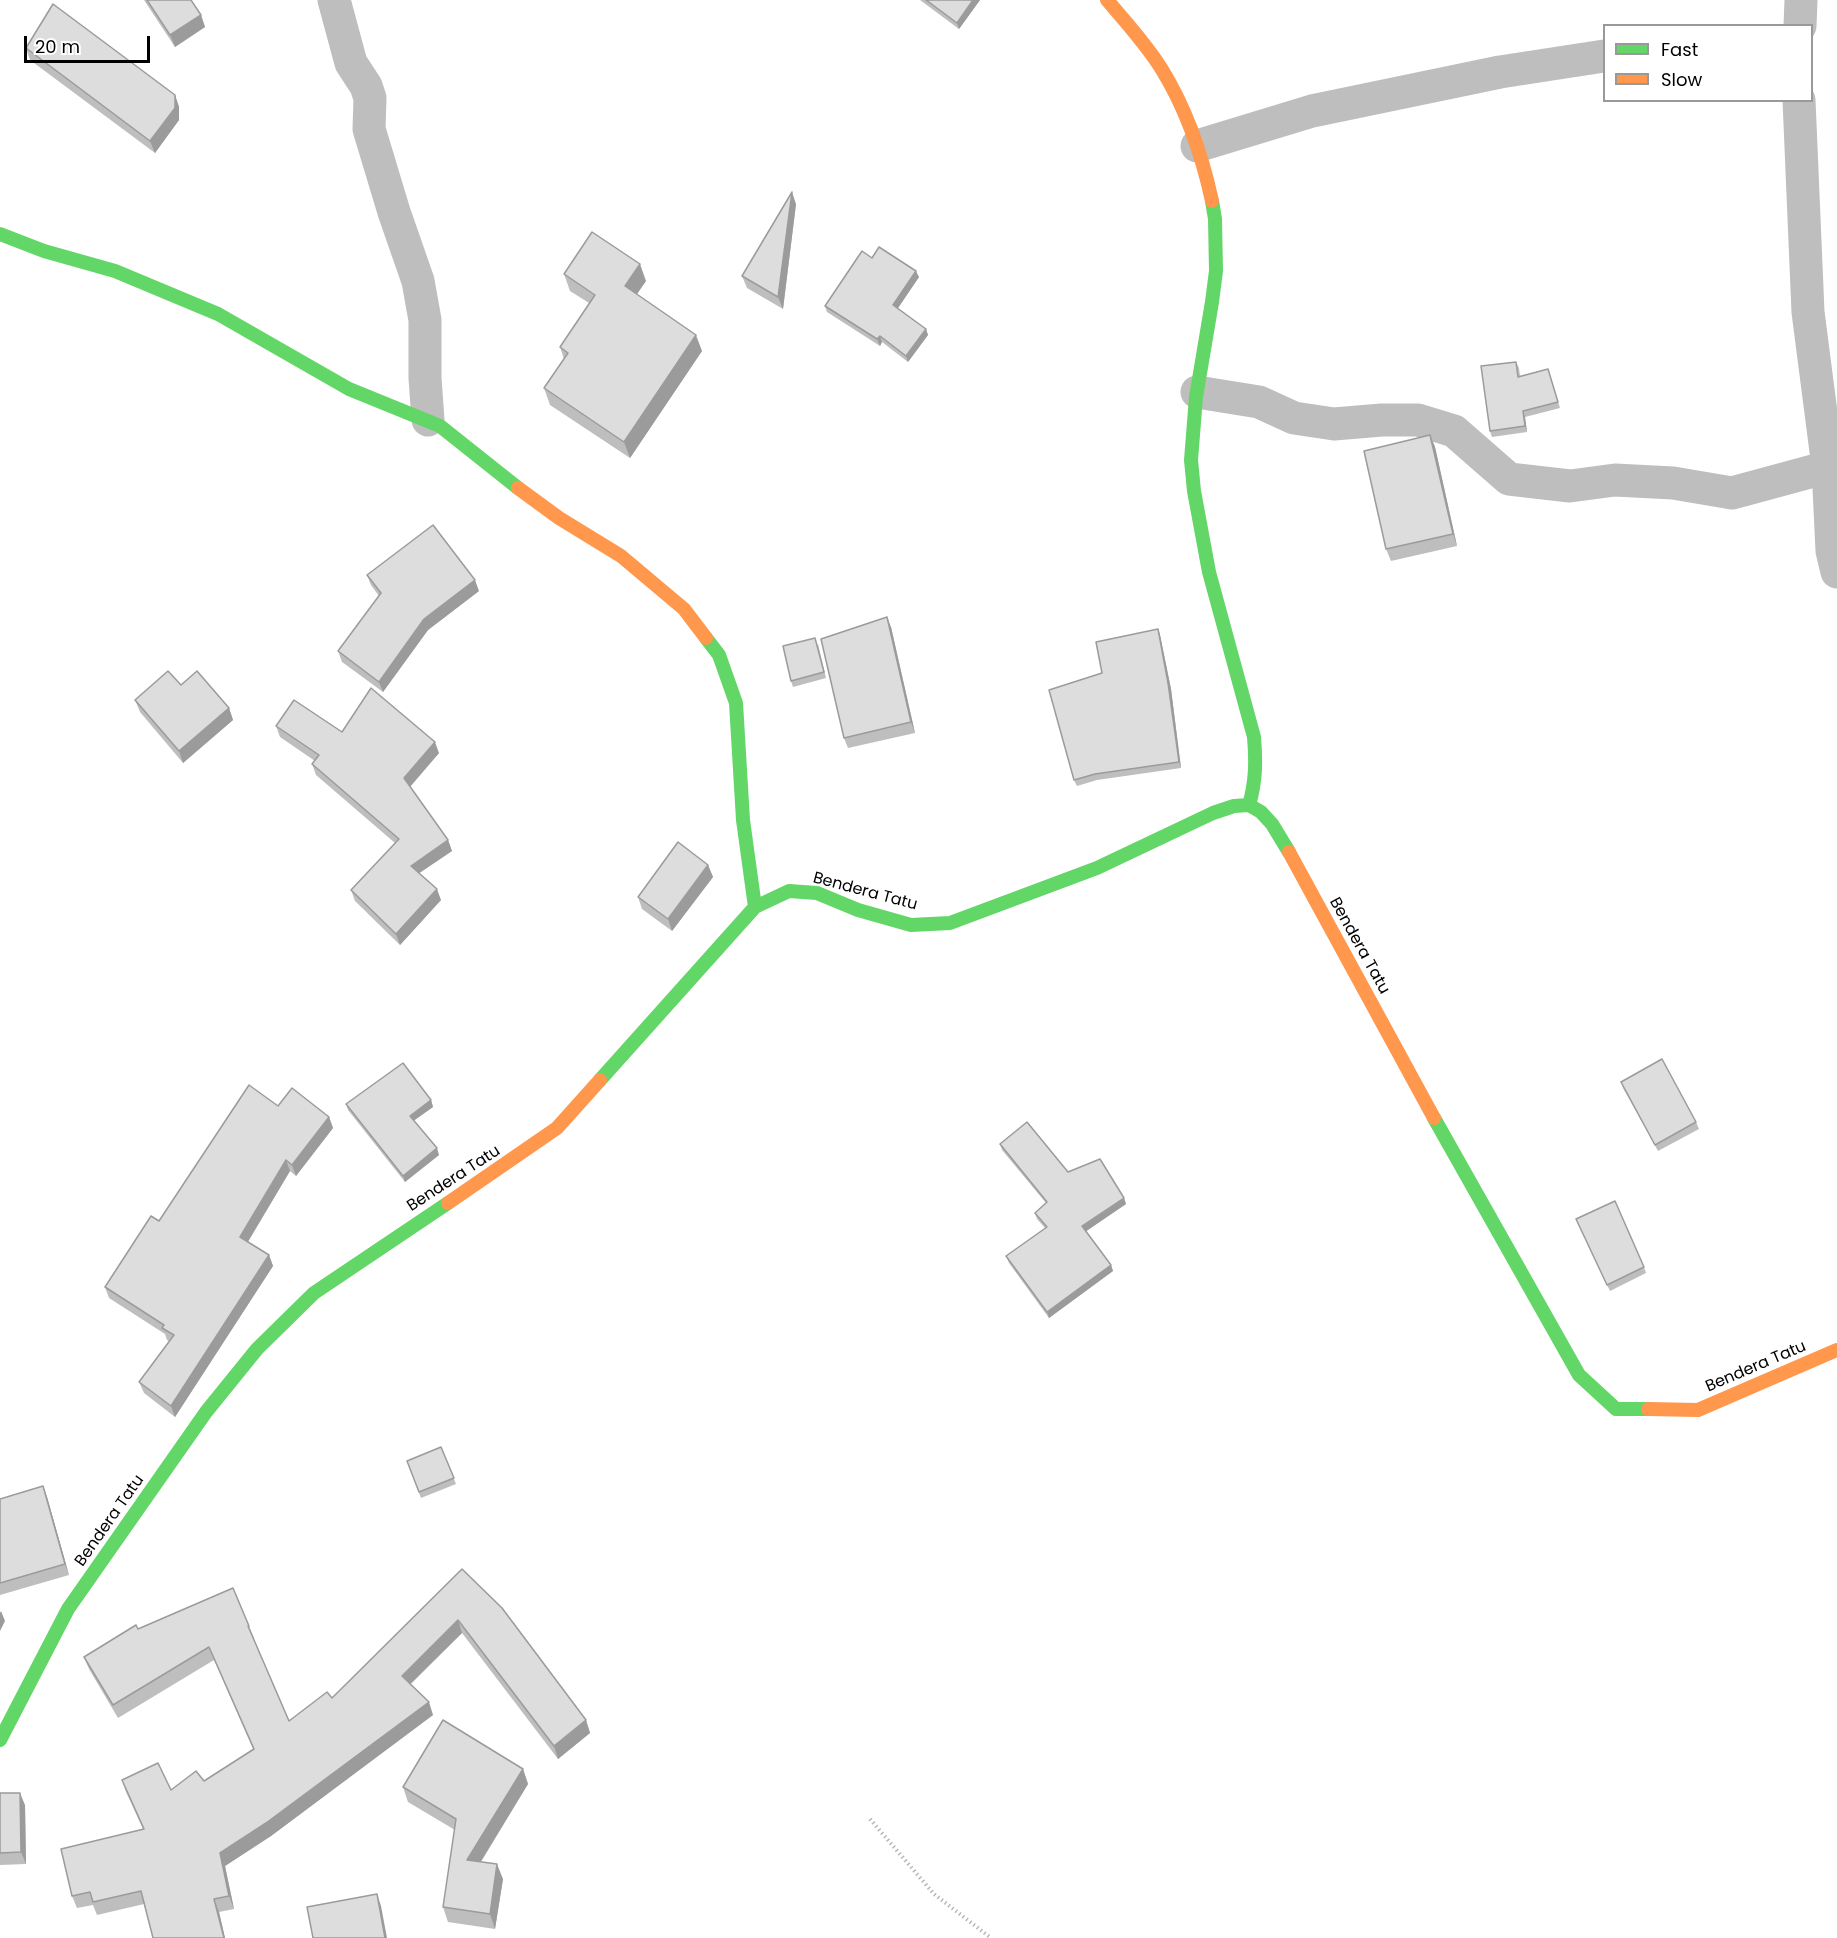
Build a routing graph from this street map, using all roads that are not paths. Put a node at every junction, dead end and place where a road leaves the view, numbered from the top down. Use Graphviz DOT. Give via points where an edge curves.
graph roads {
  1 [pos="334,0"];
  2 [pos="1107,0"];
  3 [pos="1801,0"];
  4 [pos="1800,24"];
  5 [pos="1603,56"];
  6 [pos="1799,102"];
  7 [pos="1197,146"];
  8 [pos="0,234"];
  9 [pos="1197,392"];
  10 [pos="428,420"];
  11 [pos="1830,455"];
  12 [pos="1837,572"];
  13 [pos="1250,805"];
  14 [pos="755,907"];
  15 [pos="1837,1350"];
  16 [pos="0,1740"];
  1 -- 10 [label="street" via="351,63 370,98 369,129 418,281 425,320"];
  2 -- 7 [label="street" via="1152,54"];
  3 -- 4 [label="street"];
  5 -- 7 [label="street" via="1500,72 1312,111"];
  6 -- 11 [label="street" via="1808,312"];
  7 -- 9 [label="street" via="1214,209 1217,264"];
  8 -- 10 [label="street" via="178,296 218,314 349,389"];
  9 -- 11 [label="street" via="1259,402 1294,418 1334,424 1418,420 1454,431 1509,479 1570,486 1615,480 1673,483 1732,493"];
  9 -- 13 [label="street" via="1191,441 1193,489 1221,620 1249,717 1257,779"];
  10 -- 14 [label="street" via="559,518 621,556 684,609 719,656 736,703 743,820"];
  11 -- 12 [label="street" via="1832,551"];
  13 -- 14 [label="street, Bendera Tatu" via="1213,813 1097,868 950,923 911,925 858,910 817,892 789,891"];
  13 -- 15 [label="street, Bendera Tatu" via="1272,824 1291,855 1579,1375 1616,1409 1698,1410"];
  14 -- 16 [label="street, Bendera Tatu" via="557,1128 315,1293 257,1349 206,1412 68,1609"];
}
